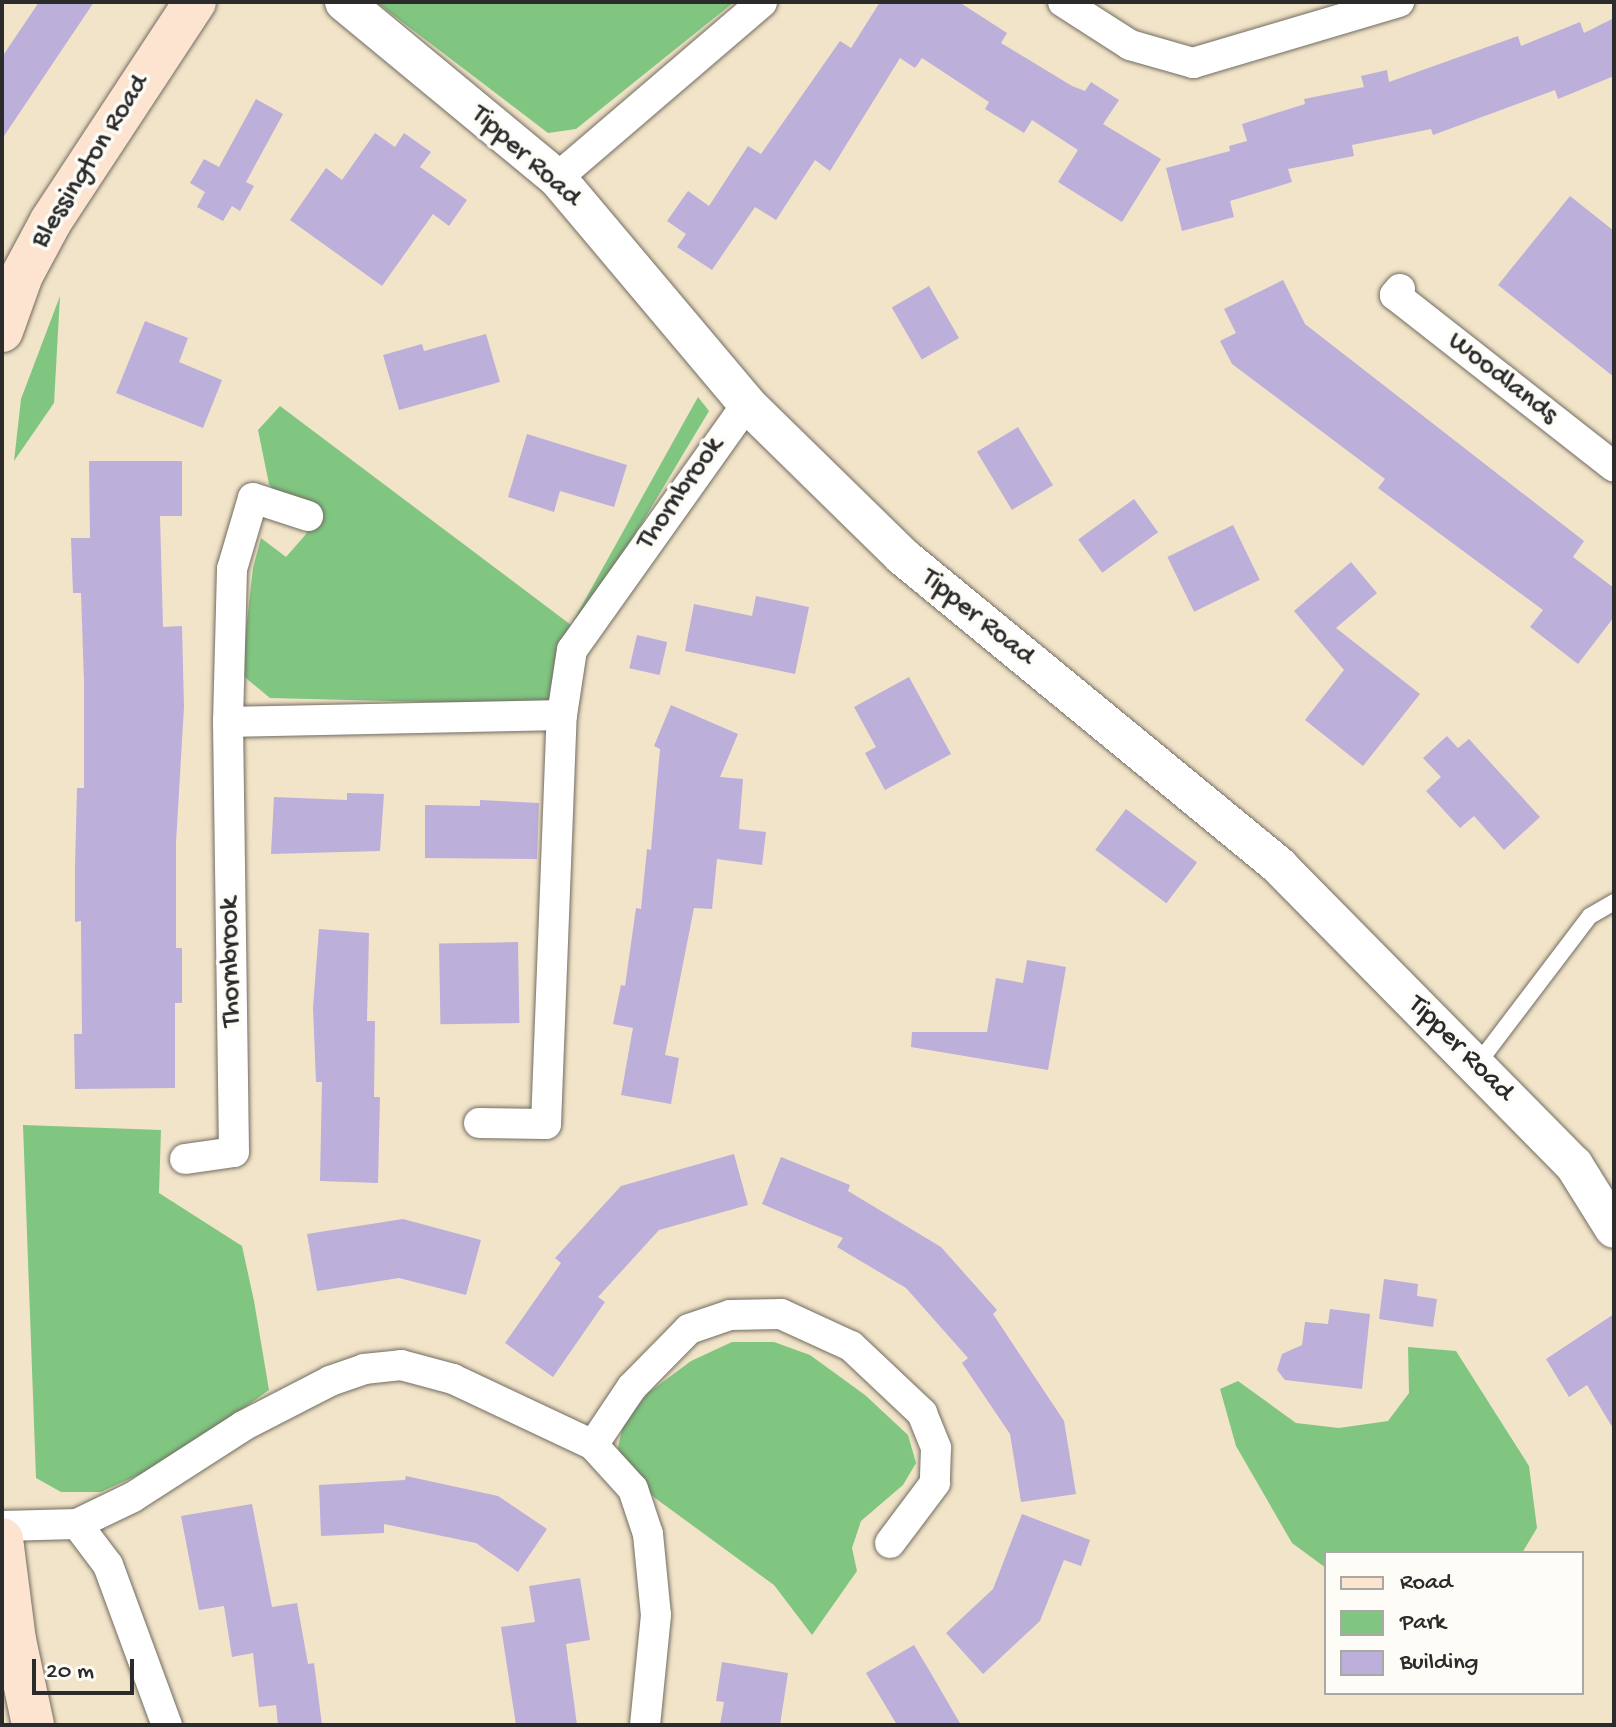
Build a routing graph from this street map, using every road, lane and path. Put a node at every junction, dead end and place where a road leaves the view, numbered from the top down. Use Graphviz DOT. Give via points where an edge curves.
graph roads {
  1 [pos="195,2"];
  2 [pos="344,2"];
  3 [pos="762,2"];
  4 [pos="1063,2"];
  5 [pos="1399,2"];
  6 [pos="557,178"];
  7 [pos="1400,289"];
  8 [pos="2,331"];
  9 [pos="747,404"];
  10 [pos="1614,467"];
  11 [pos="308,516"];
  12 [pos="562,715"];
  13 [pos="228,722"];
  14 [pos="1614,902"];
  15 [pos="1476,1066"];
  16 [pos="479,1123"];
  17 [pos="185,1159"];
  18 [pos="1614,1229"];
  19 [pos="593,1445"];
  20 [pos="77,1524"];
  21 [pos="2,1526"];
  22 [pos="2,1539"];
  23 [pos="890,1543"];
  24 [pos="33,1725"];
  25 [pos="167,1725"];
  26 [pos="645,1725"];
  1 -- 8 [label="main road, Blessington Road" via="51,221 22,275"];
  2 -- 6 [label="street, Tipper Road"];
  3 -- 6 [label="street"];
  4 -- 5 [label="street" via="1130,45 1193,63"];
  6 -- 9 [label="street, Tipper Road"];
  7 -- 10 [label="street, Woodlands" via="1395,295"];
  9 -- 12 [label="street, Thornbrook" via="572,650"];
  9 -- 15 [label="street, Tipper Road" via="902,556 1280,867"];
  11 -- 13 [label="street, Thornbrook" via="253,498 232,569"];
  12 -- 13 [label="street"];
  12 -- 16 [label="street, Thornbrook" via="546,1124"];
  13 -- 17 [label="street, Thornbrook" via="234,1152"];
  14 -- 15 [label="lane" via="1590,916"];
  15 -- 18 [label="street, Tipper Road" via="1574,1165"];
  19 -- 20 [label="street" via="453,1379 401,1365 364,1369 243,1426 133,1497"];
  19 -- 23 [label="street" via="641,1376 689,1329 730,1315 781,1314 851,1346 922,1413 936,1448 935,1483"];
  19 -- 26 [label="street" via="633,1489 648,1534 656,1615"];
  20 -- 21 [label="street"];
  20 -- 25 [label="street" via="108,1565"];
  22 -- 24 [label="main road"];
}
